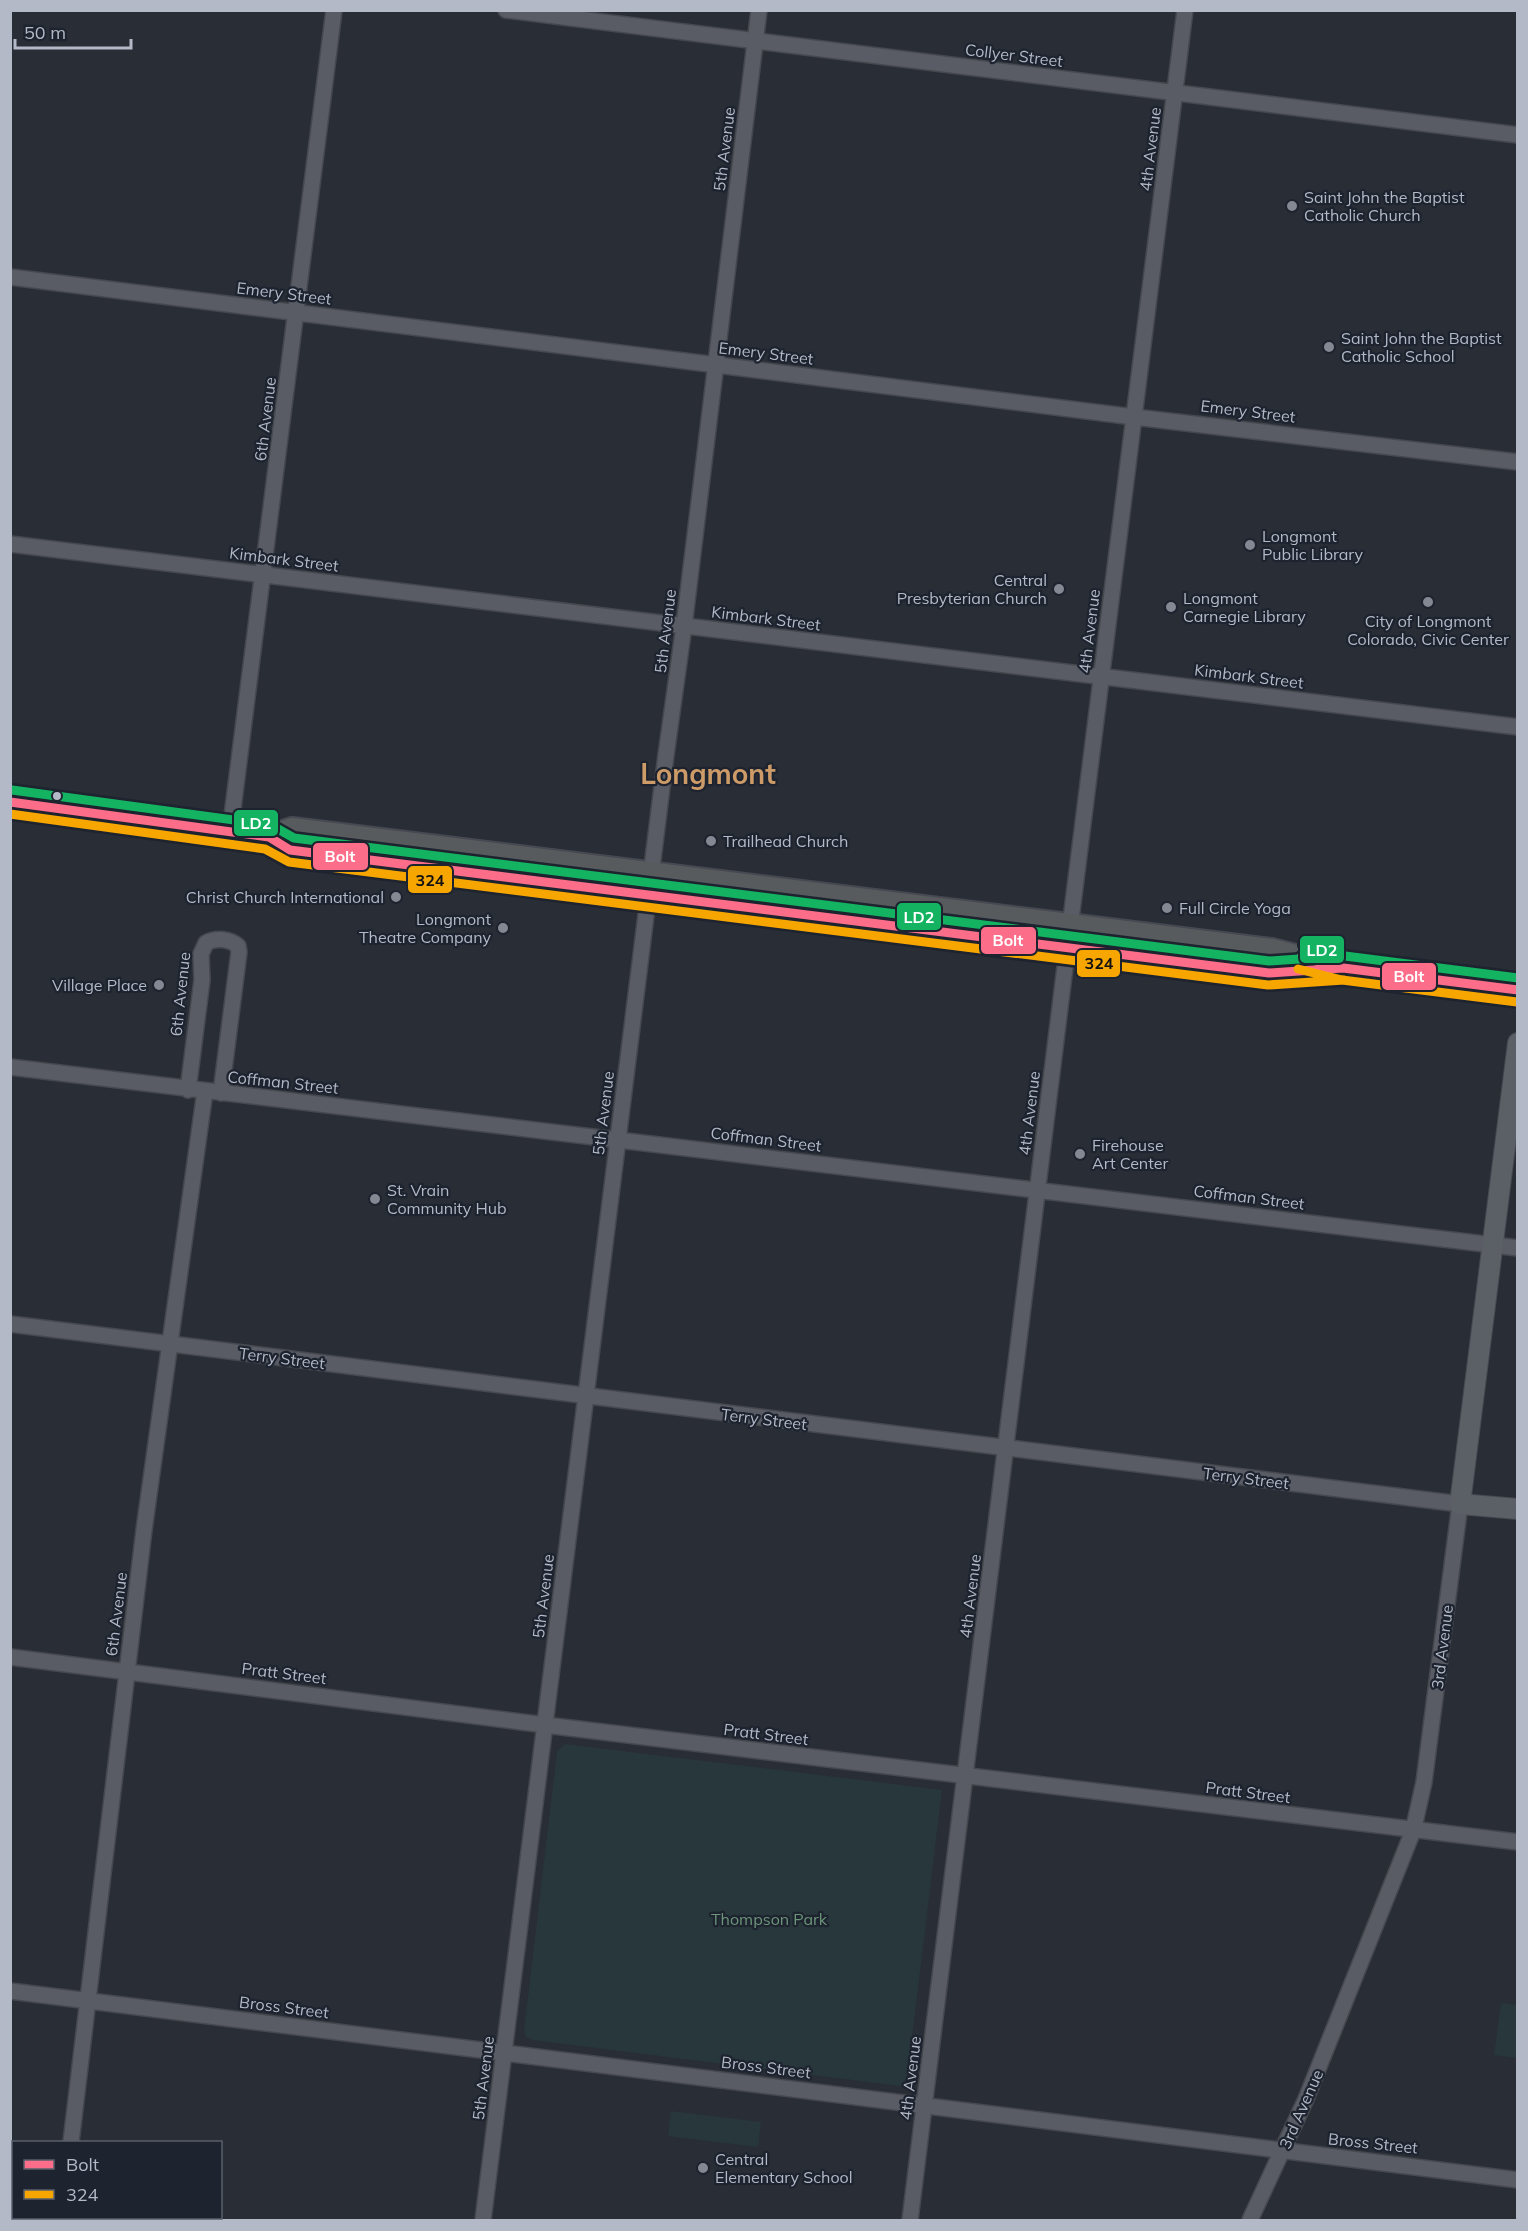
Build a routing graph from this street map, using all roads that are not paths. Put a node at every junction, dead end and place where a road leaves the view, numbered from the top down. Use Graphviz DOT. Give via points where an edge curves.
graph roads {
  1 [pos="334,10"];
  2 [pos="506,10"];
  3 [pos="759,10"];
  4 [pos="1185,10"];
  5 [pos="755,42"];
  6 [pos="1175,93"];
  7 [pos="1518,135"];
  8 [pos="10,277"];
  9 [pos="296,312"];
  10 [pos="716,365"];
  11 [pos="1134,417"];
  12 [pos="1518,462"];
  13 [pos="10,544"];
  14 [pos="263,575"];
  15 [pos="684,626"];
  16 [pos="1102,676"];
  17 [pos="1518,726"];
  18 [pos="10,802"];
  19 [pos="230,832"];
  20 [pos="650,885"];
  21 [pos="1069,937"];
  22 [pos="1518,990"];
  23 [pos="1518,1043"];
  24 [pos="10,1067"];
  25 [pos="188,1090"];
  26 [pos="205,1091"];
  27 [pos="220,1093"];
  28 [pos="618,1139"];
  29 [pos="1038,1190"];
  30 [pos="1491,1245"];
  31 [pos="1518,1248"];
  32 [pos="10,1324"];
  33 [pos="170,1344"];
  34 [pos="586,1397"];
  35 [pos="1006,1449"];
  36 [pos="1460,1504"];
  37 [pos="1518,1509"];
  38 [pos="10,1657"];
  39 [pos="128,1671"];
  40 [pos="545,1725"];
  41 [pos="966,1776"];
  42 [pos="1413,1830"];
  43 [pos="1518,1842"];
  44 [pos="10,1991"];
  45 [pos="88,2000"];
  46 [pos="504,2052"];
  47 [pos="925,2105"];
  48 [pos="71,2141"];
  49 [pos="1283,2150"];
  50 [pos="1518,2180"];
  51 [pos="483,2220"];
  52 [pos="910,2220"];
  53 [pos="1250,2220"];
  1 -- 9 [label="street, 6th Avenue"];
  2 -- 5 [label="street, Collyer Street"];
  3 -- 5 [label="street, 5th Avenue"];
  4 -- 6 [label="street, 4th Avenue"];
  5 -- 6 [label="street, Collyer Street"];
  5 -- 10 [label="street, 5th Avenue"];
  6 -- 7 [label="street, Collyer Street"];
  6 -- 11 [label="street, 4th Avenue"];
  8 -- 9 [label="street, Emery Street"];
  9 -- 10 [label="street, Emery Street"];
  9 -- 14 [label="street, 6th Avenue"];
  10 -- 11 [label="street, Emery Street"];
  10 -- 15 [label="street, 5th Avenue"];
  11 -- 12 [label="street, Emery Street"];
  11 -- 16 [label="street, 4th Avenue"];
  13 -- 14 [label="street, Kimbark Street"];
  14 -- 15 [label="street, Kimbark Street"];
  14 -- 19 [label="street, 6th Avenue"];
  15 -- 16 [label="street, Kimbark Street"];
  15 -- 20 [label="street, 5th Avenue"];
  16 -- 17 [label="street, Kimbark Street"];
  16 -- 21 [label="street, 4th Avenue"];
  18 -- 19 [label="highway"];
  19 -- 20 [label="highway" via="269,837 290,850"];
  20 -- 21 [label="highway"];
  20 -- 28 [label="street, 5th Avenue"];
  21 -- 22 [label="highway" via="1269,973 1343,968"];
  21 -- 29 [label="street, 4th Avenue"];
  23 -- 30 [label="main road, 3rd Avenue"];
  24 -- 25 [label="street, Coffman Street"];
  25 -- 26 [label="street, Coffman Street"];
  25 -- 27 [label="street, 6th Avenue" via="202,980 201,954 206,943 218,939 233,942 239,952"];
  26 -- 27 [label="street, Coffman Street"];
  26 -- 33 [label="street, 6th Avenue"];
  27 -- 28 [label="street, Coffman Street"];
  28 -- 29 [label="street, Coffman Street"];
  28 -- 34 [label="street, 5th Avenue"];
  29 -- 30 [label="street, Coffman Street"];
  29 -- 35 [label="street, 4th Avenue"];
  30 -- 31 [label="street, Coffman Street"];
  30 -- 36 [label="main road, 3rd Avenue"];
  32 -- 33 [label="street, Terry Street"];
  33 -- 34 [label="street, Terry Street"];
  33 -- 39 [label="street, 6th Avenue"];
  34 -- 35 [label="street, Terry Street"];
  34 -- 40 [label="street, 5th Avenue"];
  35 -- 36 [label="street, Terry Street"];
  35 -- 41 [label="street, 4th Avenue"];
  36 -- 37 [label="main road, Terry Street"];
  36 -- 42 [label="street, 3rd Avenue" via="1424,1782"];
  38 -- 39 [label="street, Pratt Street"];
  39 -- 40 [label="street, Pratt Street"];
  39 -- 45 [label="street, 6th Avenue"];
  40 -- 41 [label="street, Pratt Street"];
  40 -- 46 [label="street, 5th Avenue"];
  41 -- 42 [label="street, Pratt Street"];
  41 -- 47 [label="street, 4th Avenue"];
  42 -- 43 [label="street, Pratt Street"];
  42 -- 49 [label="street, 3rd Avenue"];
  44 -- 45 [label="street, Bross Street"];
  45 -- 46 [label="street, Bross Street"];
  45 -- 48 [label="street, 6th Avenue"];
  46 -- 47 [label="street, Bross Street"];
  46 -- 51 [label="street, 5th Avenue"];
  47 -- 49 [label="street, Bross Street"];
  47 -- 52 [label="street, 4th Avenue"];
  49 -- 50 [label="street, Bross Street"];
  49 -- 53 [label="street, 3rd Avenue"];
}
